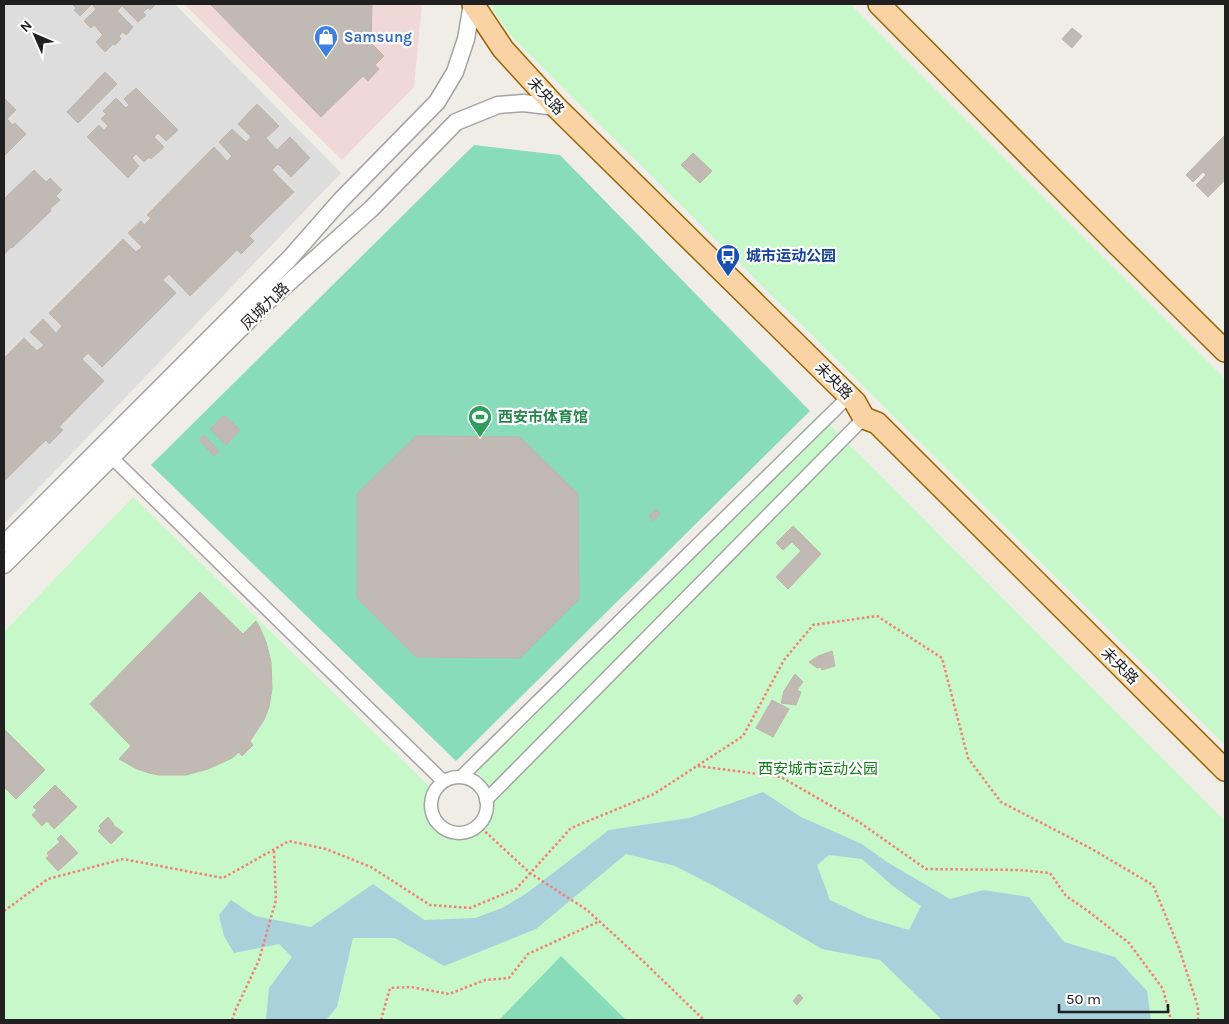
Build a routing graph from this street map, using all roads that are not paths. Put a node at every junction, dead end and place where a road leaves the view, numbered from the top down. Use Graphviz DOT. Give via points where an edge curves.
graph roads {
  1 [pos="472,4"];
  2 [pos="879,4"];
  3 [pos="556,108"];
  4 [pos="1225,351"];
  5 [pos="849,396"];
  6 [pos="864,418"];
  7 [pos="106,453"];
  8 [pos="4,544"];
  9 [pos="4,566"];
  10 [pos="1225,770"];
  11 [pos="462,777"];
  12 [pos="443,782"];
  13 [pos="486,800"];
  1 -- 3 [label="main road, 未央路" via="503,49"];
  1 -- 7 [label="street, 凤城九路" via="455,72 437,102 341,200"];
  2 -- 4 [label="main road"];
  3 -- 5 [label="main road, 未央路"];
  3 -- 7 [label="street, 凤城九路" via="523,103 498,105 456,122 371,209"];
  5 -- 6 [label="main road, 未央路"];
  5 -- 11 [label="street"];
  6 -- 10 [label="main road, 未央路" via="876,423"];
  6 -- 13 [label="street"];
  7 -- 8 [label="street, 凤城九路"];
  7 -- 9 [label="street, 凤城九路"];
  7 -- 12 [label="street"];
  11 -- 12 [label="street"];
  11 -- 13 [label="street" via="478,785"];
  12 -- 13 [label="street" via="436,788 431,806 433,815 444,829 462,833 471,830 484,818"];
}
